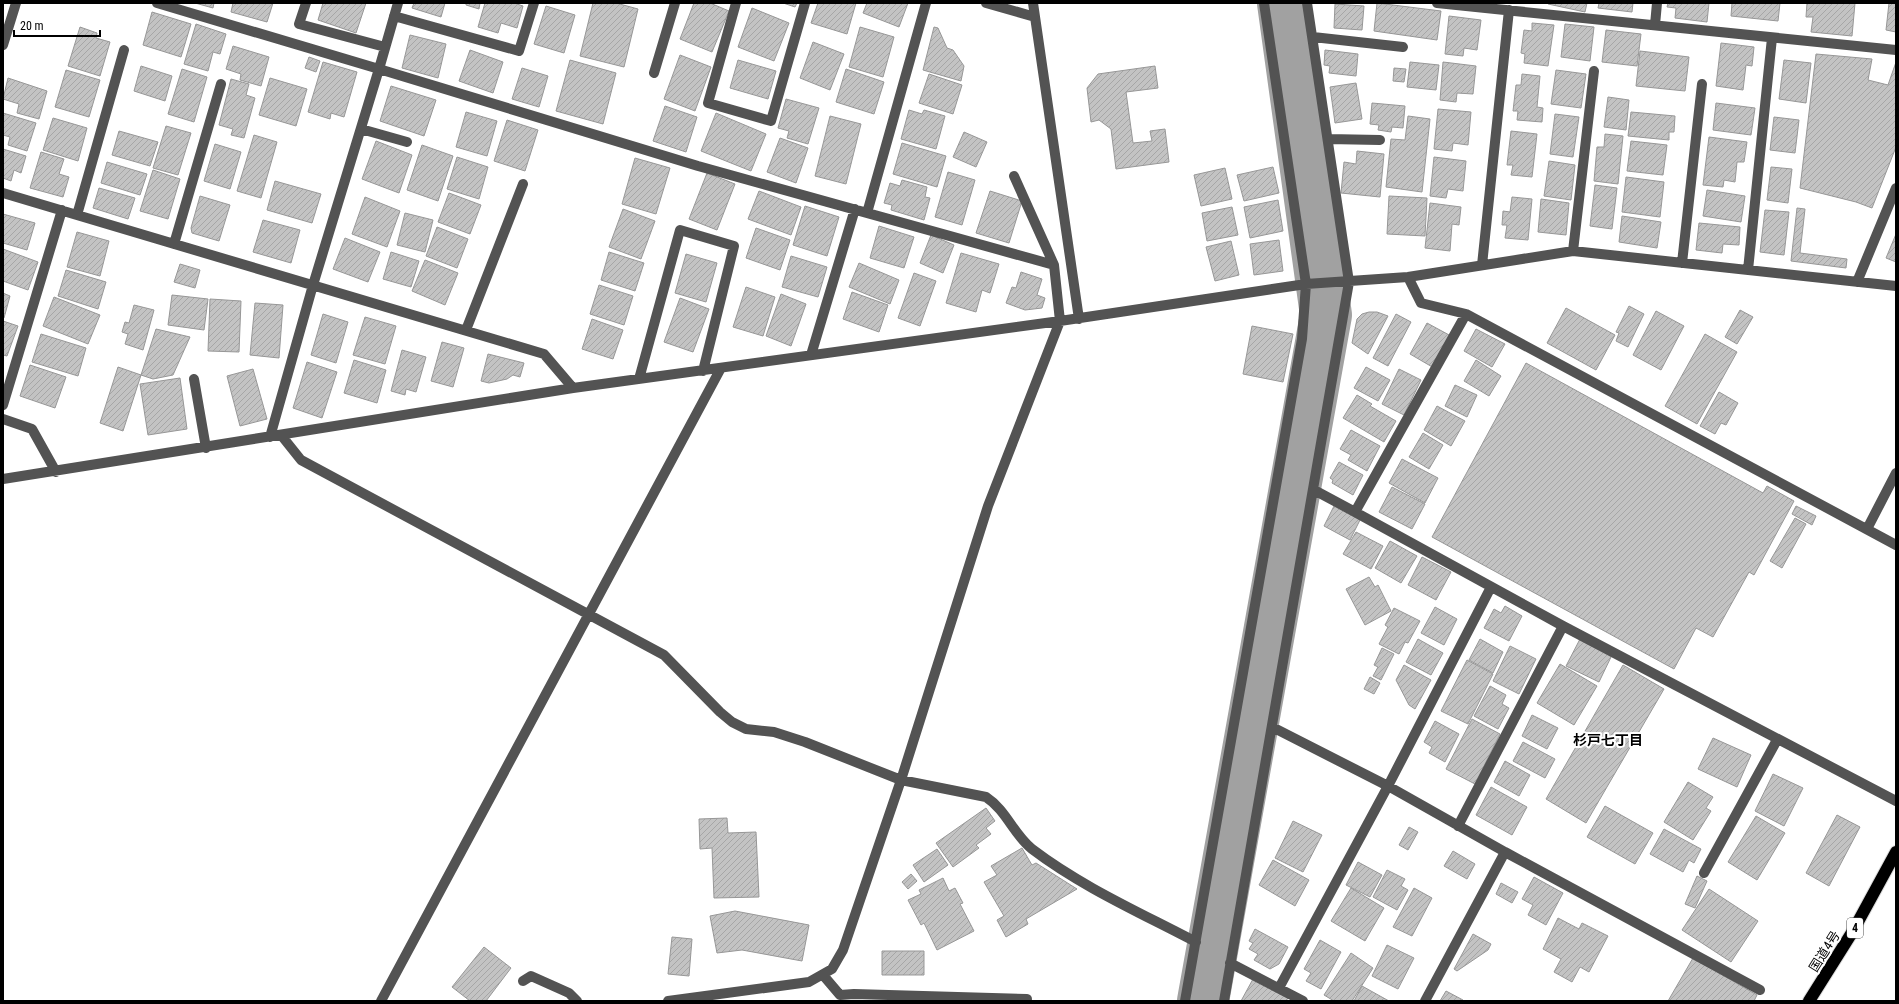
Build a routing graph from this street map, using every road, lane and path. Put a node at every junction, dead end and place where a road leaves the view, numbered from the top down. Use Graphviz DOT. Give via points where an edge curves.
graph roads {
  1 [pos="16,3"];
  2 [pos="157,3"];
  3 [pos="306,3"];
  4 [pos="398,3"];
  5 [pos="534,3"];
  6 [pos="675,3"];
  7 [pos="736,3"];
  8 [pos="805,3"];
  9 [pos="926,3"];
  10 [pos="986,3"];
  11 [pos="1033,3"];
  12 [pos="1264,3"];
  13 [pos="1307,3"];
  14 [pos="1437,3"];
  15 [pos="1657,3"];
  16 [pos="1527,8"];
  17 [pos="1509,10"];
  18 [pos="394,16"];
  19 [pos="1035,17"];
  20 [pos="1655,25"];
  21 [pos="1313,37"];
  22 [pos="1772,38"];
  23 [pos="3,45"];
  24 [pos="385,47"];
  25 [pos="1403,47"];
  26 [pos="124,50"];
  27 [pos="1896,50"];
  28 [pos="379,69"];
  29 [pos="1594,71"];
  30 [pos="654,73"];
  31 [pos="221,84"];
  32 [pos="1702,84"];
  33 [pos="361,129"];
  34 [pos="1328,139"];
  35 [pos="1380,140"];
  36 [pos="407,142"];
  37 [pos="1014,176"];
  38 [pos="523,184"];
  39 [pos="1896,188"];
  40 [pos="3,192"];
  41 [pos="855,209"];
  42 [pos="62,210"];
  43 [pos="867,213"];
  44 [pos="77,215"];
  45 [pos="174,244"];
  46 [pos="1573,251"];
  47 [pos="1682,263"];
  48 [pos="1054,265"];
  49 [pos="1482,265"];
  50 [pos="1748,270"];
  51 [pos="1408,277"];
  52 [pos="1349,282"];
  53 [pos="1857,282"];
  54 [pos="1306,284"];
  55 [pos="313,285"];
  56 [pos="1896,286"];
  57 [pos="1466,314"];
  58 [pos="1080,319"];
  59 [pos="1060,321"];
  60 [pos="466,330"];
  61 [pos="811,356"];
  62 [pos="721,368"];
  63 [pos="703,370"];
  64 [pos="194,379"];
  65 [pos="639,379"];
  66 [pos="573,388"];
  67 [pos="3,405"];
  68 [pos="3,420"];
  69 [pos="281,435"];
  70 [pos="270,437"];
  71 [pos="206,448"];
  72 [pos="56,472"];
  73 [pos="1896,473"];
  74 [pos="3,479"];
  75 [pos="1314,490"];
  76 [pos="1355,512"];
  77 [pos="1867,529"];
  78 [pos="1896,545"];
  79 [pos="1491,587"];
  80 [pos="589,615"];
  81 [pos="1562,626"];
  82 [pos="1272,727"];
  83 [pos="1777,740"];
  84 [pos="901,780"];
  85 [pos="1388,786"];
  86 [pos="1896,801"];
  87 [pos="1458,826"];
  88 [pos="1505,852"];
  89 [pos="1896,852"];
  90 [pos="1704,873"];
  91 [pos="1196,942"];
  92 [pos="1230,963"];
  93 [pos="823,975"];
  94 [pos="523,981"];
  95 [pos="1279,988"];
  96 [pos="1760,990"];
  97 [pos="381,1001"];
  98 [pos="577,1001"];
  99 [pos="668,1001"];
  100 [pos="1026,1001"];
  101 [pos="1185,1001"];
  102 [pos="1224,1001"];
  103 [pos="1303,1001"];
  104 [pos="1425,1001"];
  105 [pos="1809,1001"];
  1 -- 23 [label="street"];
  2 -- 28 [label="street"];
  3 -- 24 [label="street" via="299,24"];
  4 -- 18 [label="street"];
  5 -- 18 [label="street" via="519,51"];
  6 -- 30 [label="street"];
  7 -- 8 [label="street" via="708,103 771,121"];
  9 -- 43 [label="street"];
  10 -- 19 [label="street"];
  11 -- 19 [label="street"];
  12 -- 54 [label="street"];
  13 -- 21 [label="street"];
  14 -- 17 [label="street"];
  15 -- 20 [label="street"];
  16 -- 17 [label="street"];
  16 -- 20 [label="street"];
  17 -- 49 [label="street"];
  18 -- 24 [label="street"];
  19 -- 58 [label="street"];
  20 -- 22 [label="street"];
  21 -- 25 [label="street"];
  21 -- 34 [label="street"];
  22 -- 27 [label="street"];
  22 -- 50 [label="street"];
  24 -- 28 [label="street"];
  26 -- 44 [label="street"];
  28 -- 33 [label="street"];
  28 -- 41 [label="street" via="698,166"];
  29 -- 46 [label="street"];
  31 -- 45 [label="street"];
  32 -- 47 [label="street"];
  33 -- 36 [label="street"];
  33 -- 55 [label="street"];
  34 -- 35 [label="street"];
  34 -- 52 [label="street"];
  37 -- 48 [label="street"];
  38 -- 60 [label="street"];
  39 -- 53 [label="street"];
  40 -- 42 [label="street"];
  41 -- 43 [label="street"];
  41 -- 61 [label="street"];
  42 -- 44 [label="street"];
  42 -- 67 [label="street"];
  43 -- 48 [label="street"];
  44 -- 45 [label="street"];
  45 -- 55 [label="street"];
  46 -- 47 [label="street"];
  46 -- 49 [label="street"];
  47 -- 50 [label="street"];
  48 -- 59 [label="street"];
  49 -- 51 [label="street"];
  50 -- 53 [label="street"];
  51 -- 52 [label="street"];
  51 -- 57 [label="street" via="1421,303"];
  52 -- 54 [label="street"];
  52 -- 75 [label="street"];
  53 -- 56 [label="street"];
  54 -- 58 [label="street"];
  54 -- 91 [label="street" via="1302,340"];
  55 -- 60 [label="street"];
  55 -- 70 [label="street"];
  57 -- 76 [label="street"];
  57 -- 77 [label="street"];
  58 -- 59 [label="street"];
  59 -- 61 [label="street"];
  59 -- 84 [label="street" via="988,506"];
  60 -- 66 [label="street" via="544,354"];
  61 -- 62 [label="street"];
  62 -- 63 [label="street"];
  62 -- 80 [label="street"];
  63 -- 65 [label="street"];
  63 -- 65 [label="street" via="734,246 680,230"];
  64 -- 71 [label="street"];
  65 -- 66 [label="street"];
  66 -- 69 [label="street"];
  68 -- 72 [label="street" via="32,429"];
  69 -- 70 [label="street"];
  69 -- 80 [label="street" via="301,460"];
  70 -- 71 [label="street"];
  71 -- 72 [label="street"];
  72 -- 74 [label="street"];
  73 -- 77 [label="street"];
  75 -- 76 [label="street"];
  75 -- 82 [label="street"];
  76 -- 79 [label="street"];
  77 -- 78 [label="street"];
  79 -- 81 [label="street"];
  79 -- 85 [label="street"];
  80 -- 84 [label="street" via="664,655 732,722 746,728 774,732 805,742"];
  80 -- 97 [label="street"];
  81 -- 83 [label="street"];
  81 -- 87 [label="street"];
  82 -- 85 [label="street"];
  82 -- 92 [label="street"];
  83 -- 86 [label="street"];
  83 -- 90 [label="street"];
  84 -- 91 [label="street" via="986,797 996,803 1030,848 1063,872"];
  84 -- 93 [label="street" via="843,950 832,969"];
  85 -- 87 [label="street"];
  85 -- 95 [label="street"];
  87 -- 88 [label="street"];
  88 -- 96 [label="street"];
  88 -- 104 [label="street"];
  89 -- 105 [label="highway, 国道4号 / 4" via="1853,932"];
  91 -- 101 [label="street"];
  92 -- 95 [label="street"];
  92 -- 102 [label="street"];
  93 -- 99 [label="street" via="809,982"];
  93 -- 100 [label="street" via="840,995 1027,999"];
  94 -- 98 [label="street" via="531,976 570,993"];
  95 -- 103 [label="street"];
}
